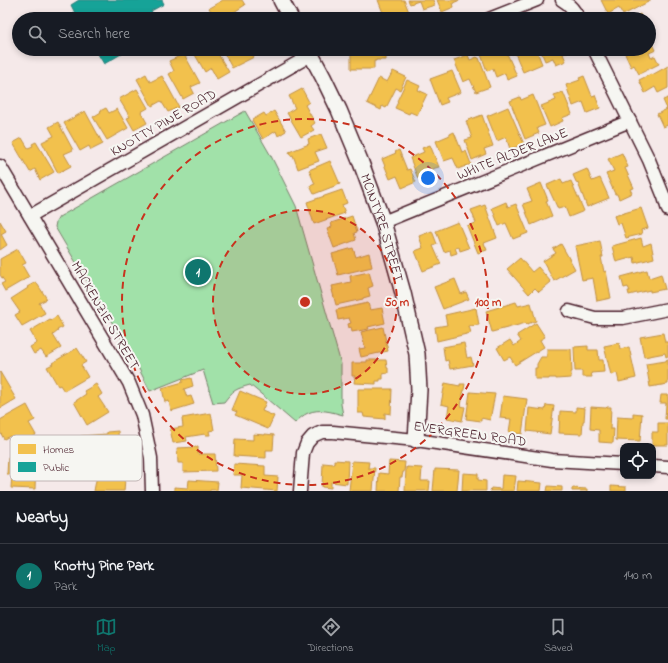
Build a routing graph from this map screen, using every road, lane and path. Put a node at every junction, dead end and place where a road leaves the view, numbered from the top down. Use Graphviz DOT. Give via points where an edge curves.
graph roads {
  1 [pos="281,0"];
  2 [pos="537,0"];
  3 [pos="562,0"];
  4 [pos="287,12"];
  5 [pos="507,12"];
  6 [pos="575,12"];
  7 [pos="302,56"];
  8 [pos="311,56"];
  9 [pos="598,56"];
  10 [pos="630,121"];
  11 [pos="0,166"];
  12 [pos="668,210"];
  13 [pos="30,216"];
  14 [pos="383,222"];
  15 [pos="668,309"];
  16 [pos="569,311"];
  17 [pos="416,440"];
  18 [pos="620,464"];
  19 [pos="656,466"];
  20 [pos="668,467"];
  21 [pos="152,491"];
  22 [pos="300,491"];
  1 -- 4 [label="street"];
  2 -- 5 [label="street"];
  3 -- 6 [label="street"];
  7 -- 13 [label="street, KNOTTY PINE ROAD"];
  8 -- 14 [label="street, MCINTYRE STREET" via="339,110"];
  9 -- 10 [label="street"];
  10 -- 12 [label="street" via="649,160"];
  10 -- 14 [label="street, WHITE ALDER LANE"];
  11 -- 13 [label="street, MACKENZIE STREET"];
  13 -- 21 [label="street, MACKENZIE STREET" via="128,383 142,415 151,458"];
  14 -- 17 [label="street, MCINTYRE STREET" via="404,293 417,354 419,390"];
  15 -- 16 [label="street" via="623,318 595,318"];
  17 -- 18 [label="street, EVERGREEN ROAD" via="552,460"];
  17 -- 22 [label="street, EVERGREEN ROAD" via="322,432 313,436 303,453"];
  19 -- 20 [label="street"];
}
